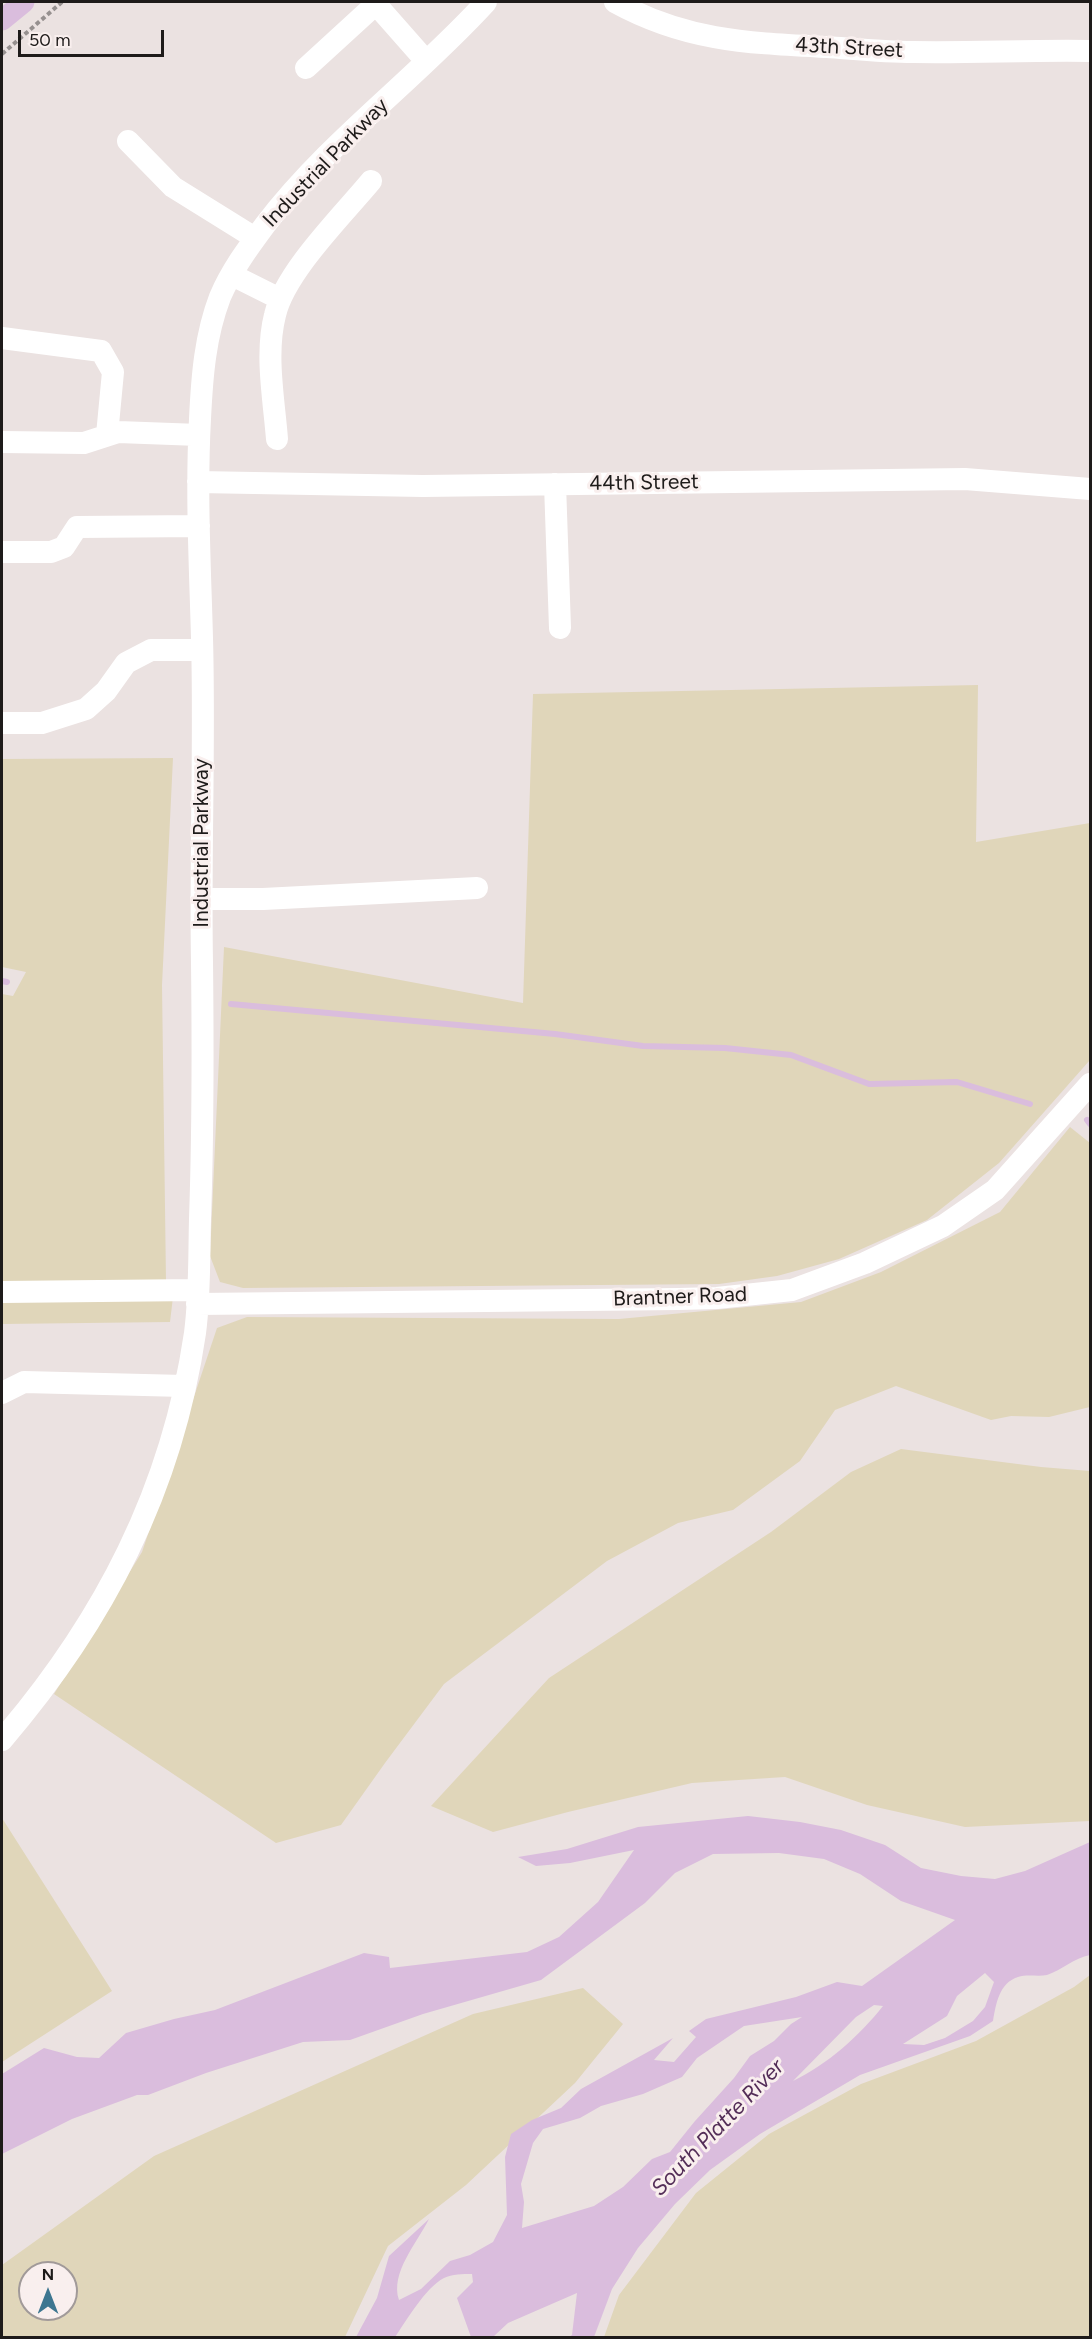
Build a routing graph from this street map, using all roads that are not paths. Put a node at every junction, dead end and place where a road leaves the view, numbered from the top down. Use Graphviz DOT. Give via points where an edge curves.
graph roads {
  1 [pos="486,2"];
  2 [pos="615,2"];
  3 [pos="375,3"];
  4 [pos="1090,51"];
  5 [pos="426,61"];
  6 [pos="306,68"];
  7 [pos="128,141"];
  8 [pos="371,181"];
  9 [pos="255,238"];
  10 [pos="232,275"];
  11 [pos="280,299"];
  12 [pos="2,338"];
  13 [pos="107,435"];
  14 [pos="199,435"];
  15 [pos="277,439"];
  16 [pos="2,442"];
  17 [pos="198,482"];
  18 [pos="555,484"];
  19 [pos="1090,489"];
  20 [pos="199,526"];
  21 [pos="2,552"];
  22 [pos="560,628"];
  23 [pos="202,650"];
  24 [pos="2,723"];
  25 [pos="477,888"];
  26 [pos="201,899"];
  27 [pos="1090,1084"];
  28 [pos="2,1292"];
  29 [pos="198,1297"];
  30 [pos="184,1386"];
  31 [pos="2,1393"];
  32 [pos="2,1740"];
  1 -- 5 [label="street, Industrial Parkway"];
  2 -- 4 [label="street, 43th Street" via="674,28 744,42 911,52"];
  3 -- 5 [label="street"];
  3 -- 6 [label="street"];
  5 -- 9 [label="street, Industrial Parkway" via="310,173"];
  7 -- 9 [label="street" via="174,187"];
  8 -- 11 [label="street" via="309,256"];
  9 -- 10 [label="street, Industrial Parkway"];
  10 -- 11 [label="street"];
  10 -- 14 [label="street, Industrial Parkway" via="208,334"];
  11 -- 15 [label="street" via="272,339"];
  12 -- 13 [label="street" via="100,351 113,372"];
  13 -- 14 [label="street"];
  13 -- 16 [label="street" via="84,443"];
  14 -- 17 [label="street, Industrial Parkway"];
  17 -- 18 [label="street, 44th Street"];
  17 -- 20 [label="street, Industrial Parkway"];
  18 -- 19 [label="street, 44th Street" via="965,479"];
  18 -- 22 [label="street"];
  20 -- 21 [label="street" via="77,527 64,548 51,552"];
  20 -- 23 [label="street, Industrial Parkway"];
  23 -- 24 [label="street" via="151,650 126,663 106,691 86,709 42,723"];
  23 -- 26 [label="street, Industrial Parkway"];
  25 -- 26 [label="street"];
  26 -- 29 [label="street, Industrial Parkway" via="204,1111"];
  27 -- 29 [label="street, Brantner Road" via="995,1190 943,1226 865,1263 792,1290 679,1299"];
  28 -- 29 [label="street, Brantner Road"];
  29 -- 30 [label="street, Industrial Parkway"];
  30 -- 31 [label="street" via="24,1382"];
  30 -- 32 [label="street, Industrial Parkway" via="166,1457 115,1578 39,1697"];
}
